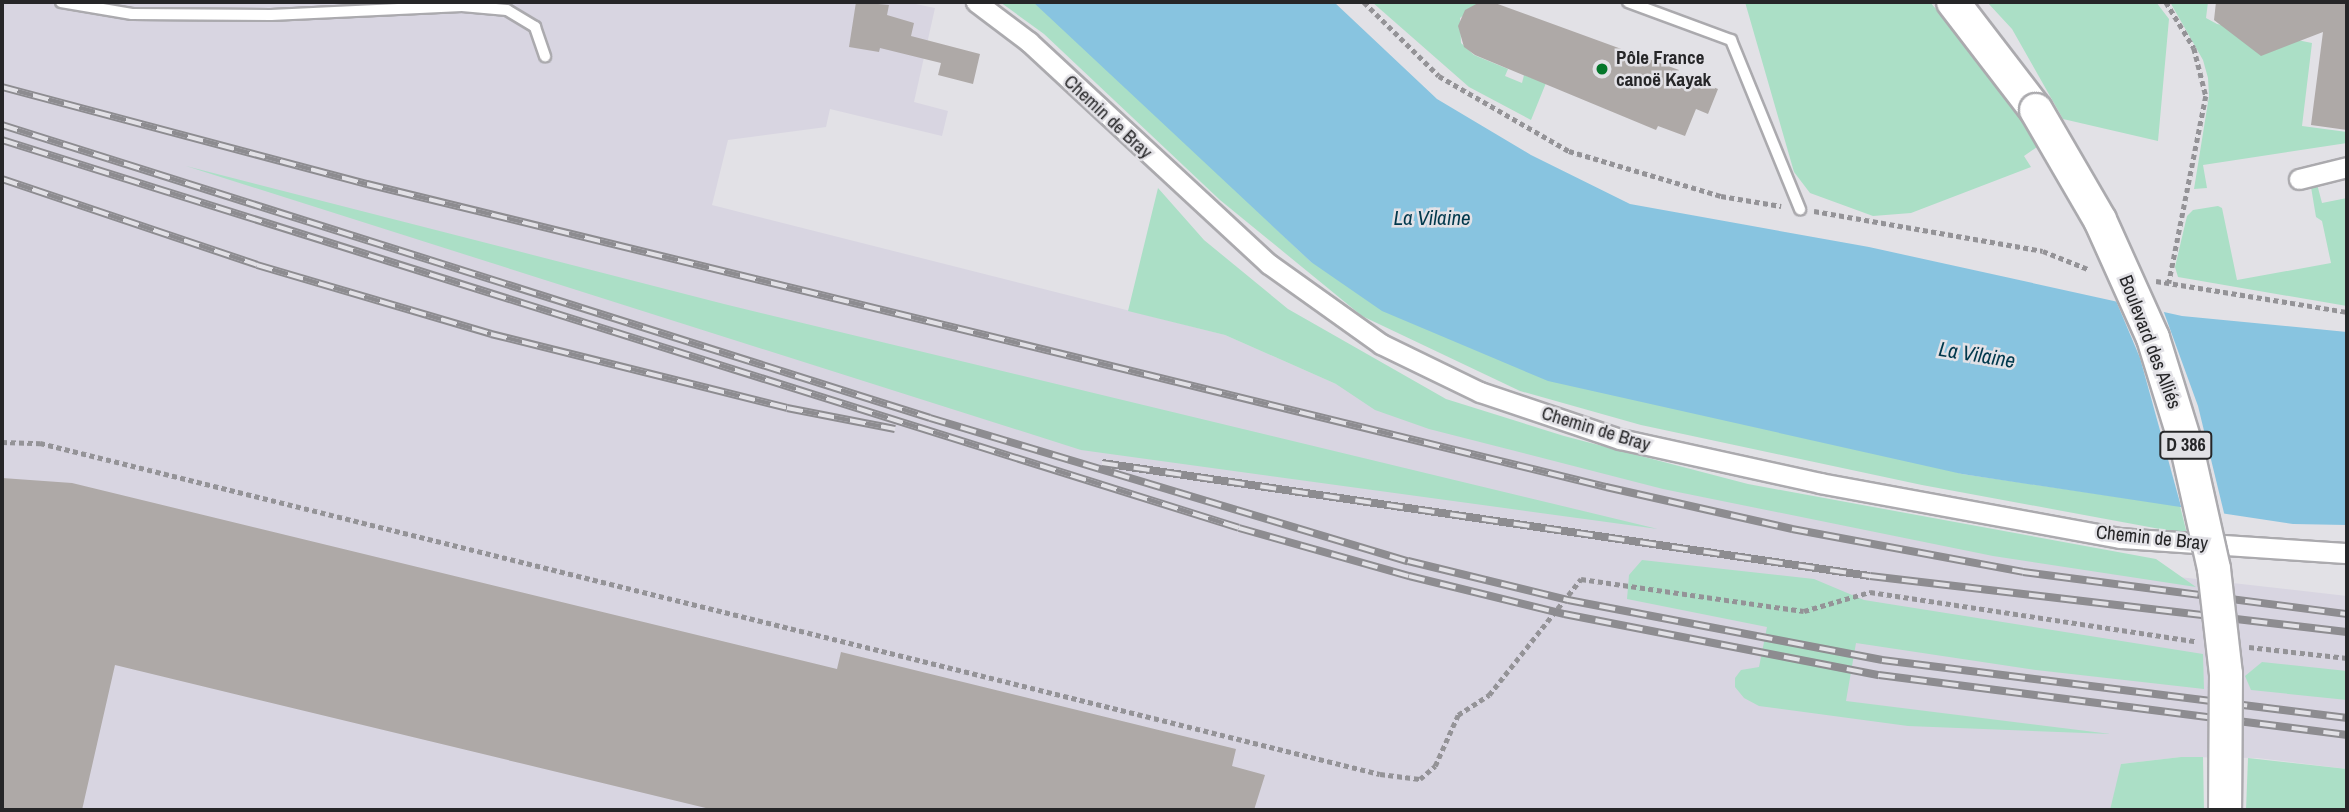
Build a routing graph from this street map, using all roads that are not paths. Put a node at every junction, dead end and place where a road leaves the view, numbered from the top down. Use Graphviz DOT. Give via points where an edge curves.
graph roads {
  1 [pos="61,2"];
  2 [pos="976,2"];
  3 [pos="1628,2"];
  4 [pos="1953,2"];
  5 [pos="545,56"];
  6 [pos="2347,167"];
  7 [pos="2299,179"];
  8 [pos="1800,209"];
  9 [pos="2347,553"];
  10 [pos="2225,810"];
  1 -- 5 [label="lane" via="132,14 271,15 462,6 507,10 535,27"];
  2 -- 9 [label="street, Chemin de Bray" via="1029,43 1269,264 1381,344 1480,393 1620,439 1820,484 2120,538"];
  3 -- 8 [label="lane" via="1731,40"];
  4 -- 10 [label="main road, Boulevard des Alliés / D 386, bridge" via="2036,110 2105,231 2153,338 2187,448 2214,569 2225,674"];
  6 -- 7 [label="street"];
}
